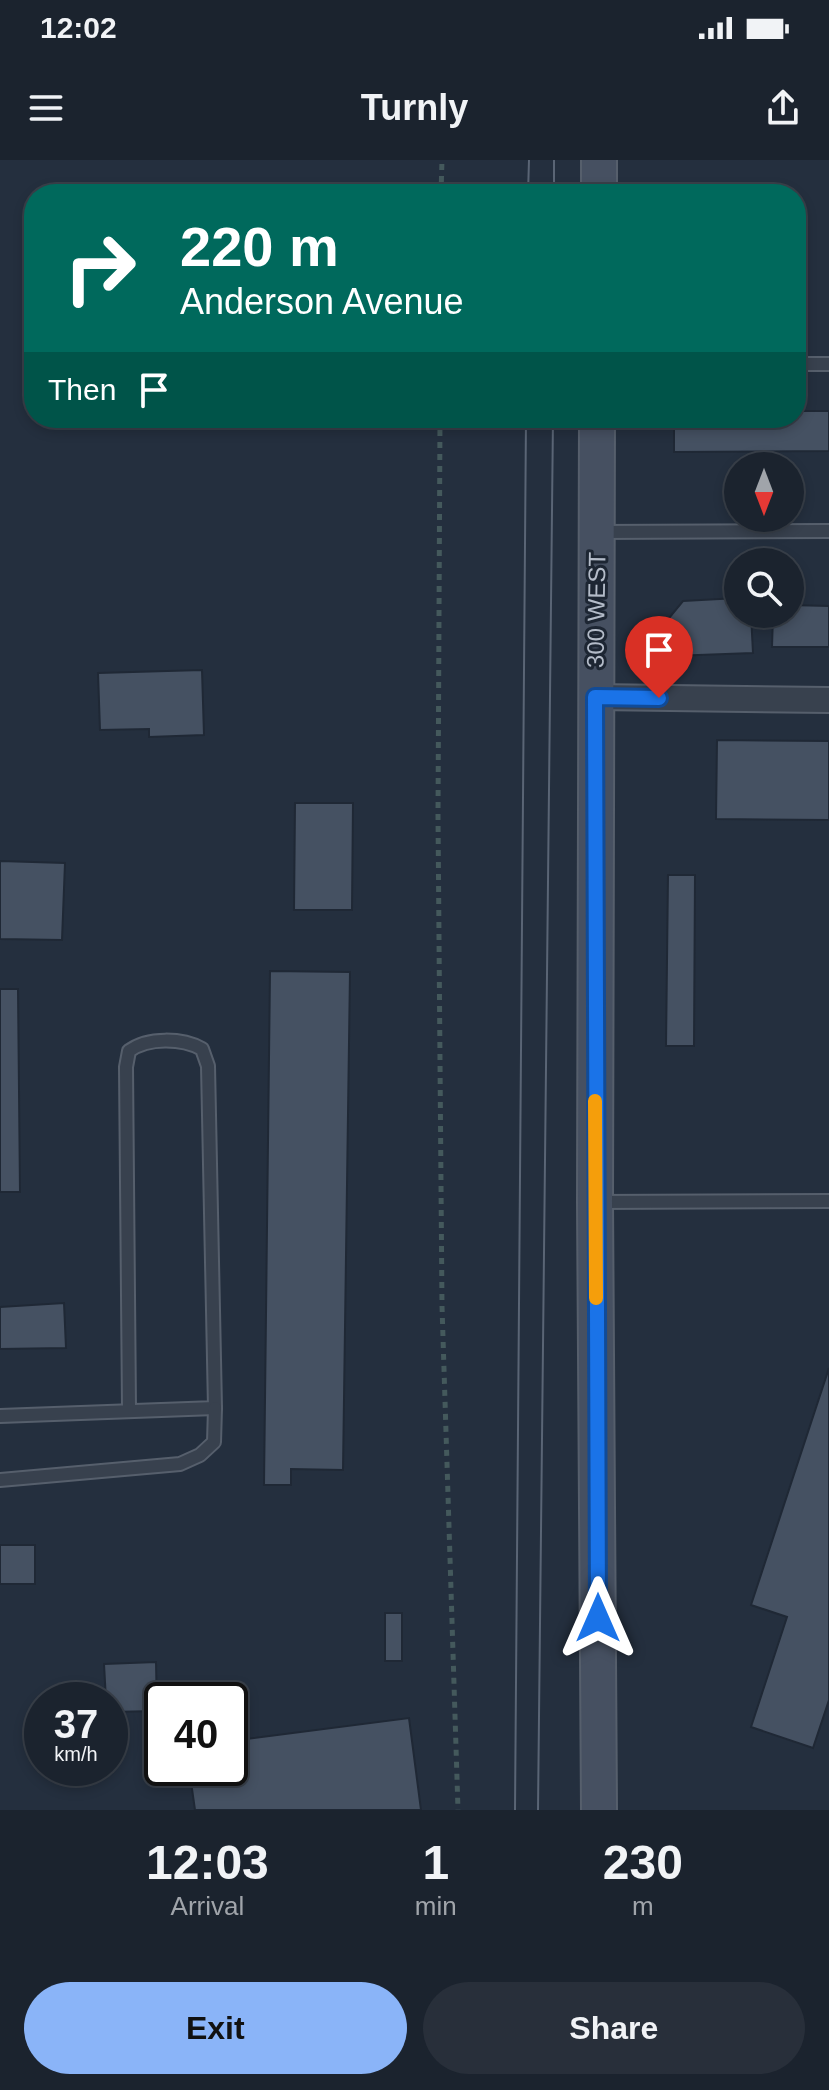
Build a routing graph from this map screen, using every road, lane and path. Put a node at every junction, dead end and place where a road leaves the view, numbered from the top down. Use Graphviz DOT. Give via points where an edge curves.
graph roads {
  1 [pos="442,160"];
  2 [pos="599,160"];
  3 [pos="441,184"];
  4 [pos="599,184"];
  5 [pos="806,364"];
  6 [pos="829,364"];
  7 [pos="440,428"];
  8 [pos="597,428"];
  9 [pos="829,531"];
  10 [pos="596,532"];
  11 [pos="595,697"];
  12 [pos="829,700"];
  13 [pos="829,1201"];
  14 [pos="595,1202"];
  15 [pos="215,1408"];
  16 [pos="129,1409"];
  17 [pos="0,1416"];
  18 [pos="0,1480"];
  19 [pos="458,1810"];
  20 [pos="599,1810"];
  1 -- 3 [label="path"];
  2 -- 4 [label="street"];
  5 -- 6 [label="lane"];
  7 -- 19 [label="path" via="442,1306"];
  8 -- 10 [label="street, 300 WEST"];
  9 -- 10 [label="lane"];
  10 -- 11 [label="street, 300 WEST"];
  11 -- 12 [label="street"];
  11 -- 14 [label="street, 300 WEST"];
  13 -- 14 [label="lane"];
  14 -- 20 [label="street, 300 WEST"];
  15 -- 16 [label="lane"];
  15 -- 16 [label="lane" via="208,1066 202,1049 189,1042 141,1043 129,1051 126,1067"];
  15 -- 18 [label="lane" via="214,1442 180,1464"];
  16 -- 17 [label="lane"];
}
